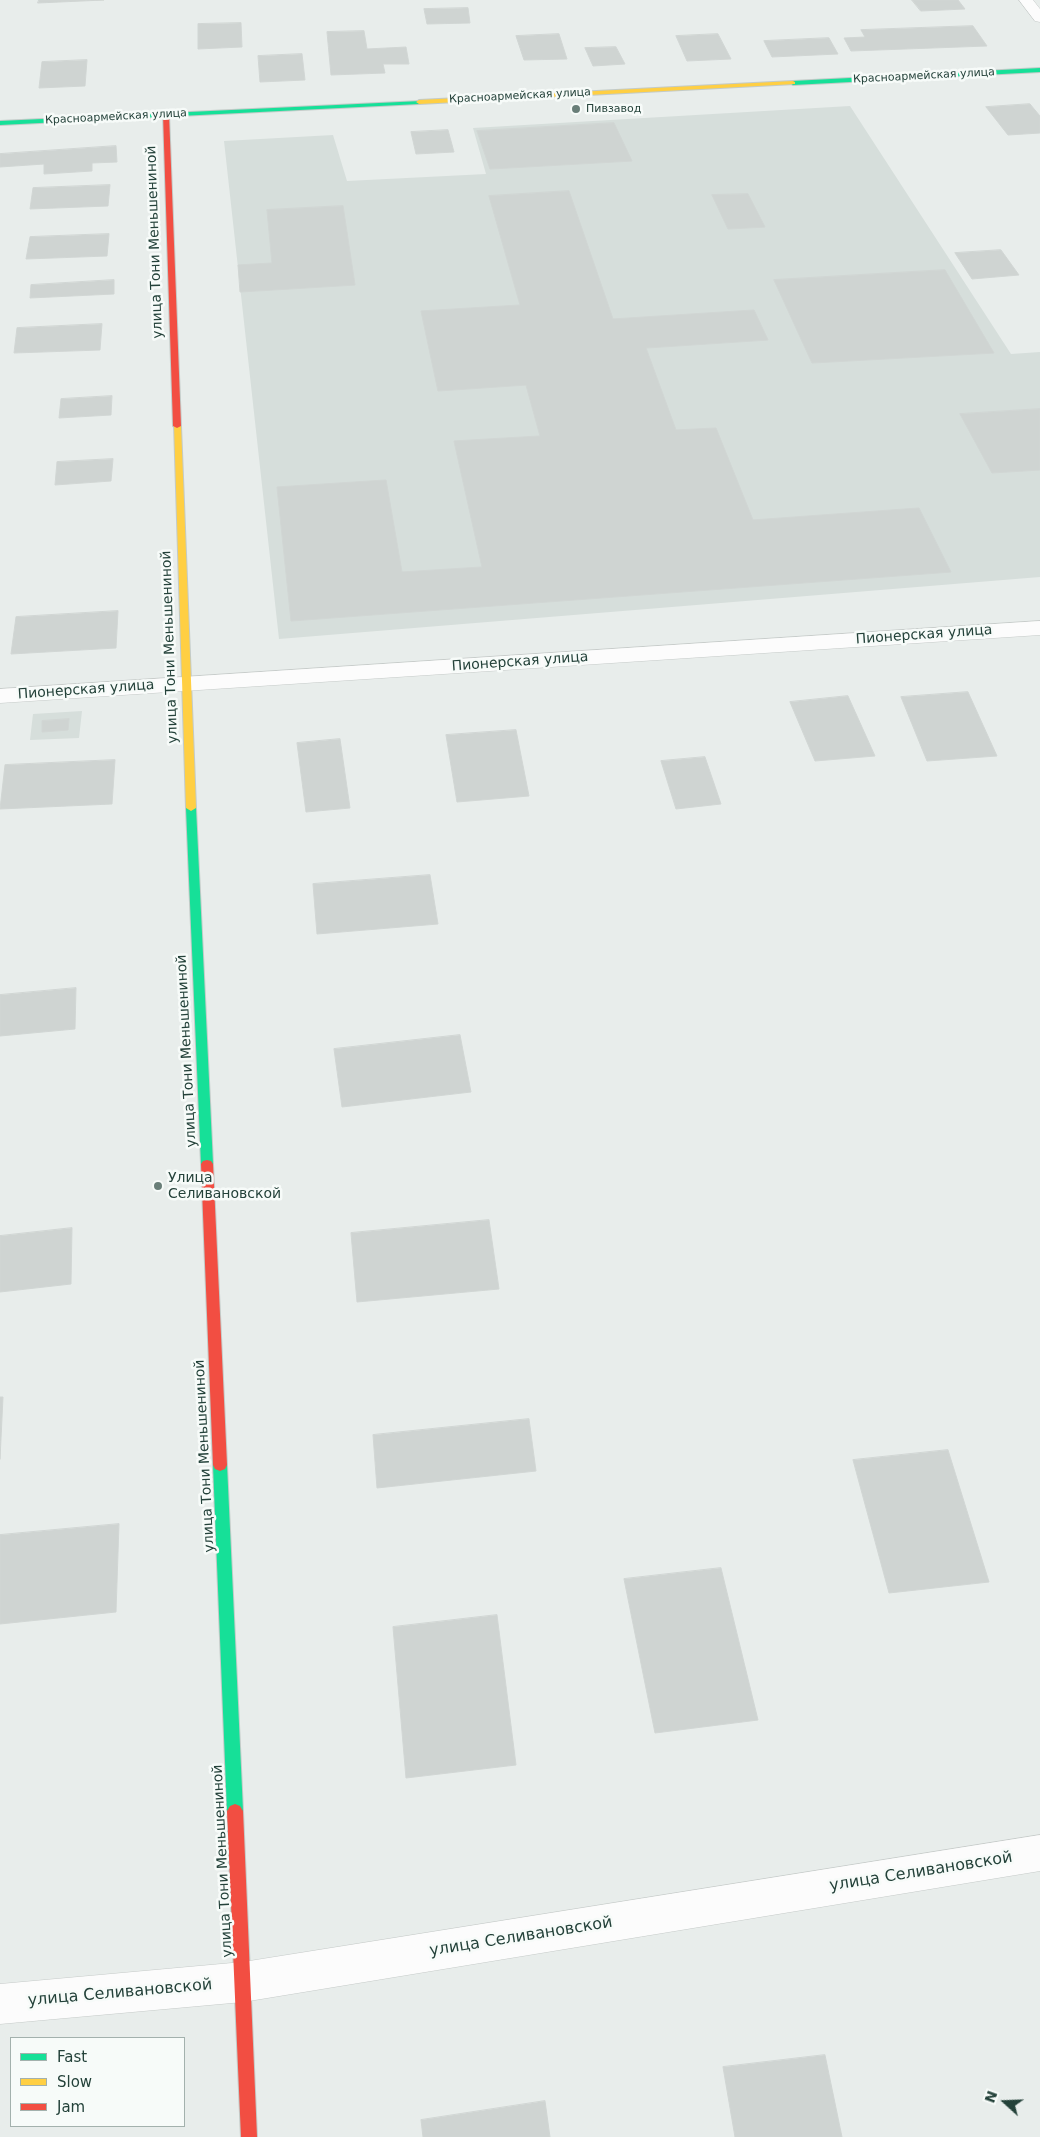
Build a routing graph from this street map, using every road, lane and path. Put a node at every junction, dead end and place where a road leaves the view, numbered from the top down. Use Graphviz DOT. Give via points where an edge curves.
graph roads {
  1 [pos="1026,0"];
  2 [pos="1040,18"];
  3 [pos="1040,70"];
  4 [pos="166,114"];
  5 [pos="0,123"];
  6 [pos="1040,628"];
  7 [pos="186,684"];
  8 [pos="0,696"];
  9 [pos="1040,1853"];
  10 [pos="243,1982"];
  11 [pos="0,2004"];
  12 [pos="249,2137"];
  1 -- 2 [label="street"];
  3 -- 4 [label="street, Красноармейская улица"];
  4 -- 5 [label="street, Красноармейская улица"];
  4 -- 7 [label="street, улица Тони Меньшениной"];
  6 -- 7 [label="street, Пионерская улица"];
  7 -- 8 [label="street, Пионерская улица"];
  7 -- 10 [label="street, улица Тони Меньшениной"];
  9 -- 10 [label="street, улица Селивановской"];
  10 -- 11 [label="street, улица Селивановской"];
  10 -- 12 [label="street, улица Тони Меньшениной"];
}
